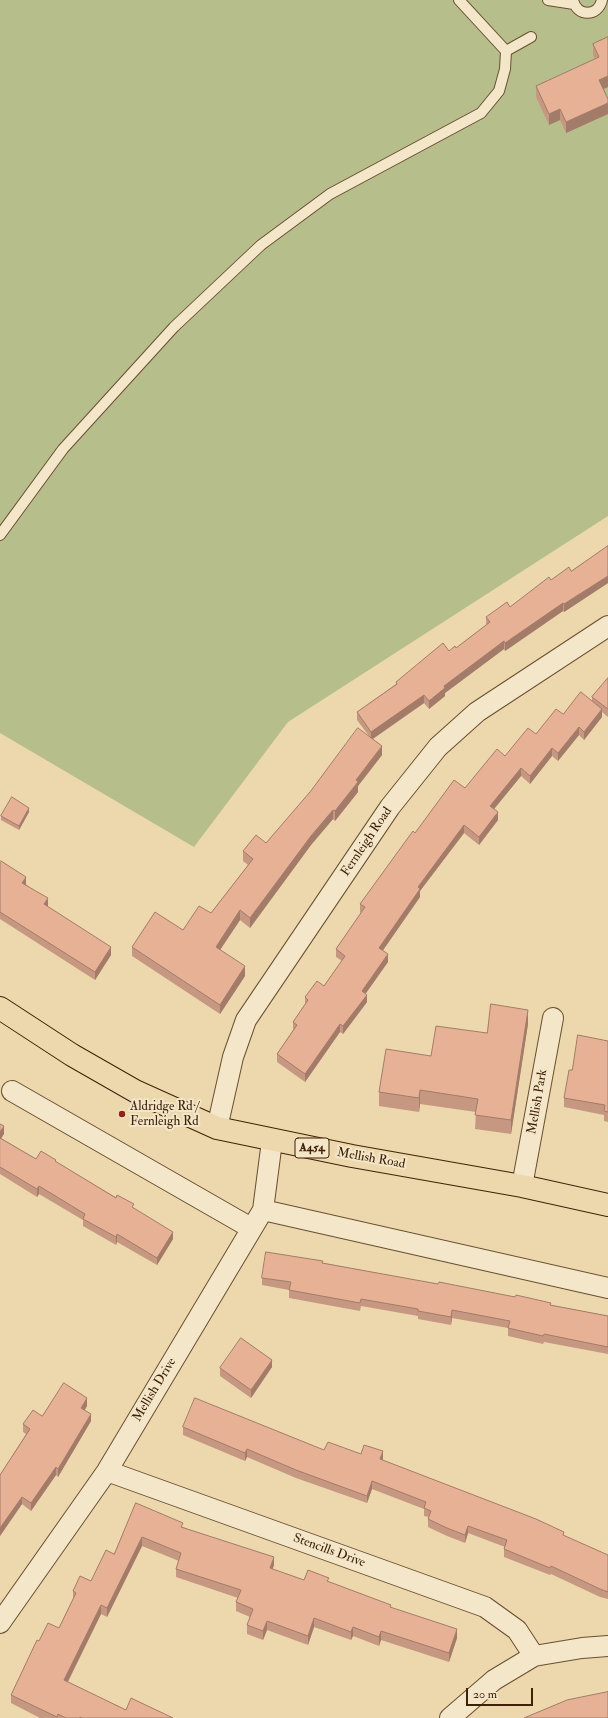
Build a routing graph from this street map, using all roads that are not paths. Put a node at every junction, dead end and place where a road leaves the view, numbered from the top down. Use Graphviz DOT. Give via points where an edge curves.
graph roads {
  1 [pos="459,0"];
  2 [pos="548,0"];
  3 [pos="602,0"];
  4 [pos="573,2"];
  5 [pos="531,37"];
  6 [pos="506,51"];
  7 [pos="0,535"];
  8 [pos="608,626"];
  9 [pos="0,1008"];
  10 [pos="553,1018"];
  11 [pos="12,1091"];
  12 [pos="217,1128"];
  13 [pos="272,1141"];
  14 [pos="522,1186"];
  15 [pos="608,1205"];
  16 [pos="263,1210"];
  17 [pos="251,1228"];
  18 [pos="608,1288"];
  19 [pos="107,1471"];
  20 [pos="0,1623"];
  21 [pos="608,1646"];
  22 [pos="534,1656"];
  23 [pos="450,1718"];
  1 -- 6 [label="lane"];
  2 -- 4 [label="lane"];
  3 -- 4 [label="lane" via="598,9 589,13 580,11"];
  5 -- 6 [label="lane"];
  6 -- 7 [label="lane" via="505,69 499,91 481,113 330,194 261,245 174,327 63,449"];
  8 -- 12 [label="street, Fernleigh Road" via="476,712 438,746 414,775 246,1020 233,1057"];
  9 -- 12 [label="main road, Mellish Road / A454" via="135,1091"];
  10 -- 14 [label="street, Mellish Park"];
  11 -- 17 [label="street"];
  12 -- 13 [label="main road, Mellish Road / A454"];
  13 -- 14 [label="main road, Mellish Road / A454"];
  13 -- 16 [label="street, Mellish Drive"];
  14 -- 15 [label="main road, Mellish Road / A454"];
  16 -- 17 [label="street, Mellish Drive"];
  16 -- 18 [label="street"];
  17 -- 19 [label="street, Mellish Drive"];
  19 -- 20 [label="street, Mellish Drive"];
  19 -- 22 [label="street, Stencills Drive" via="485,1607 517,1630"];
  21 -- 22 [label="street"];
  22 -- 23 [label="street" via="494,1680"];
}
